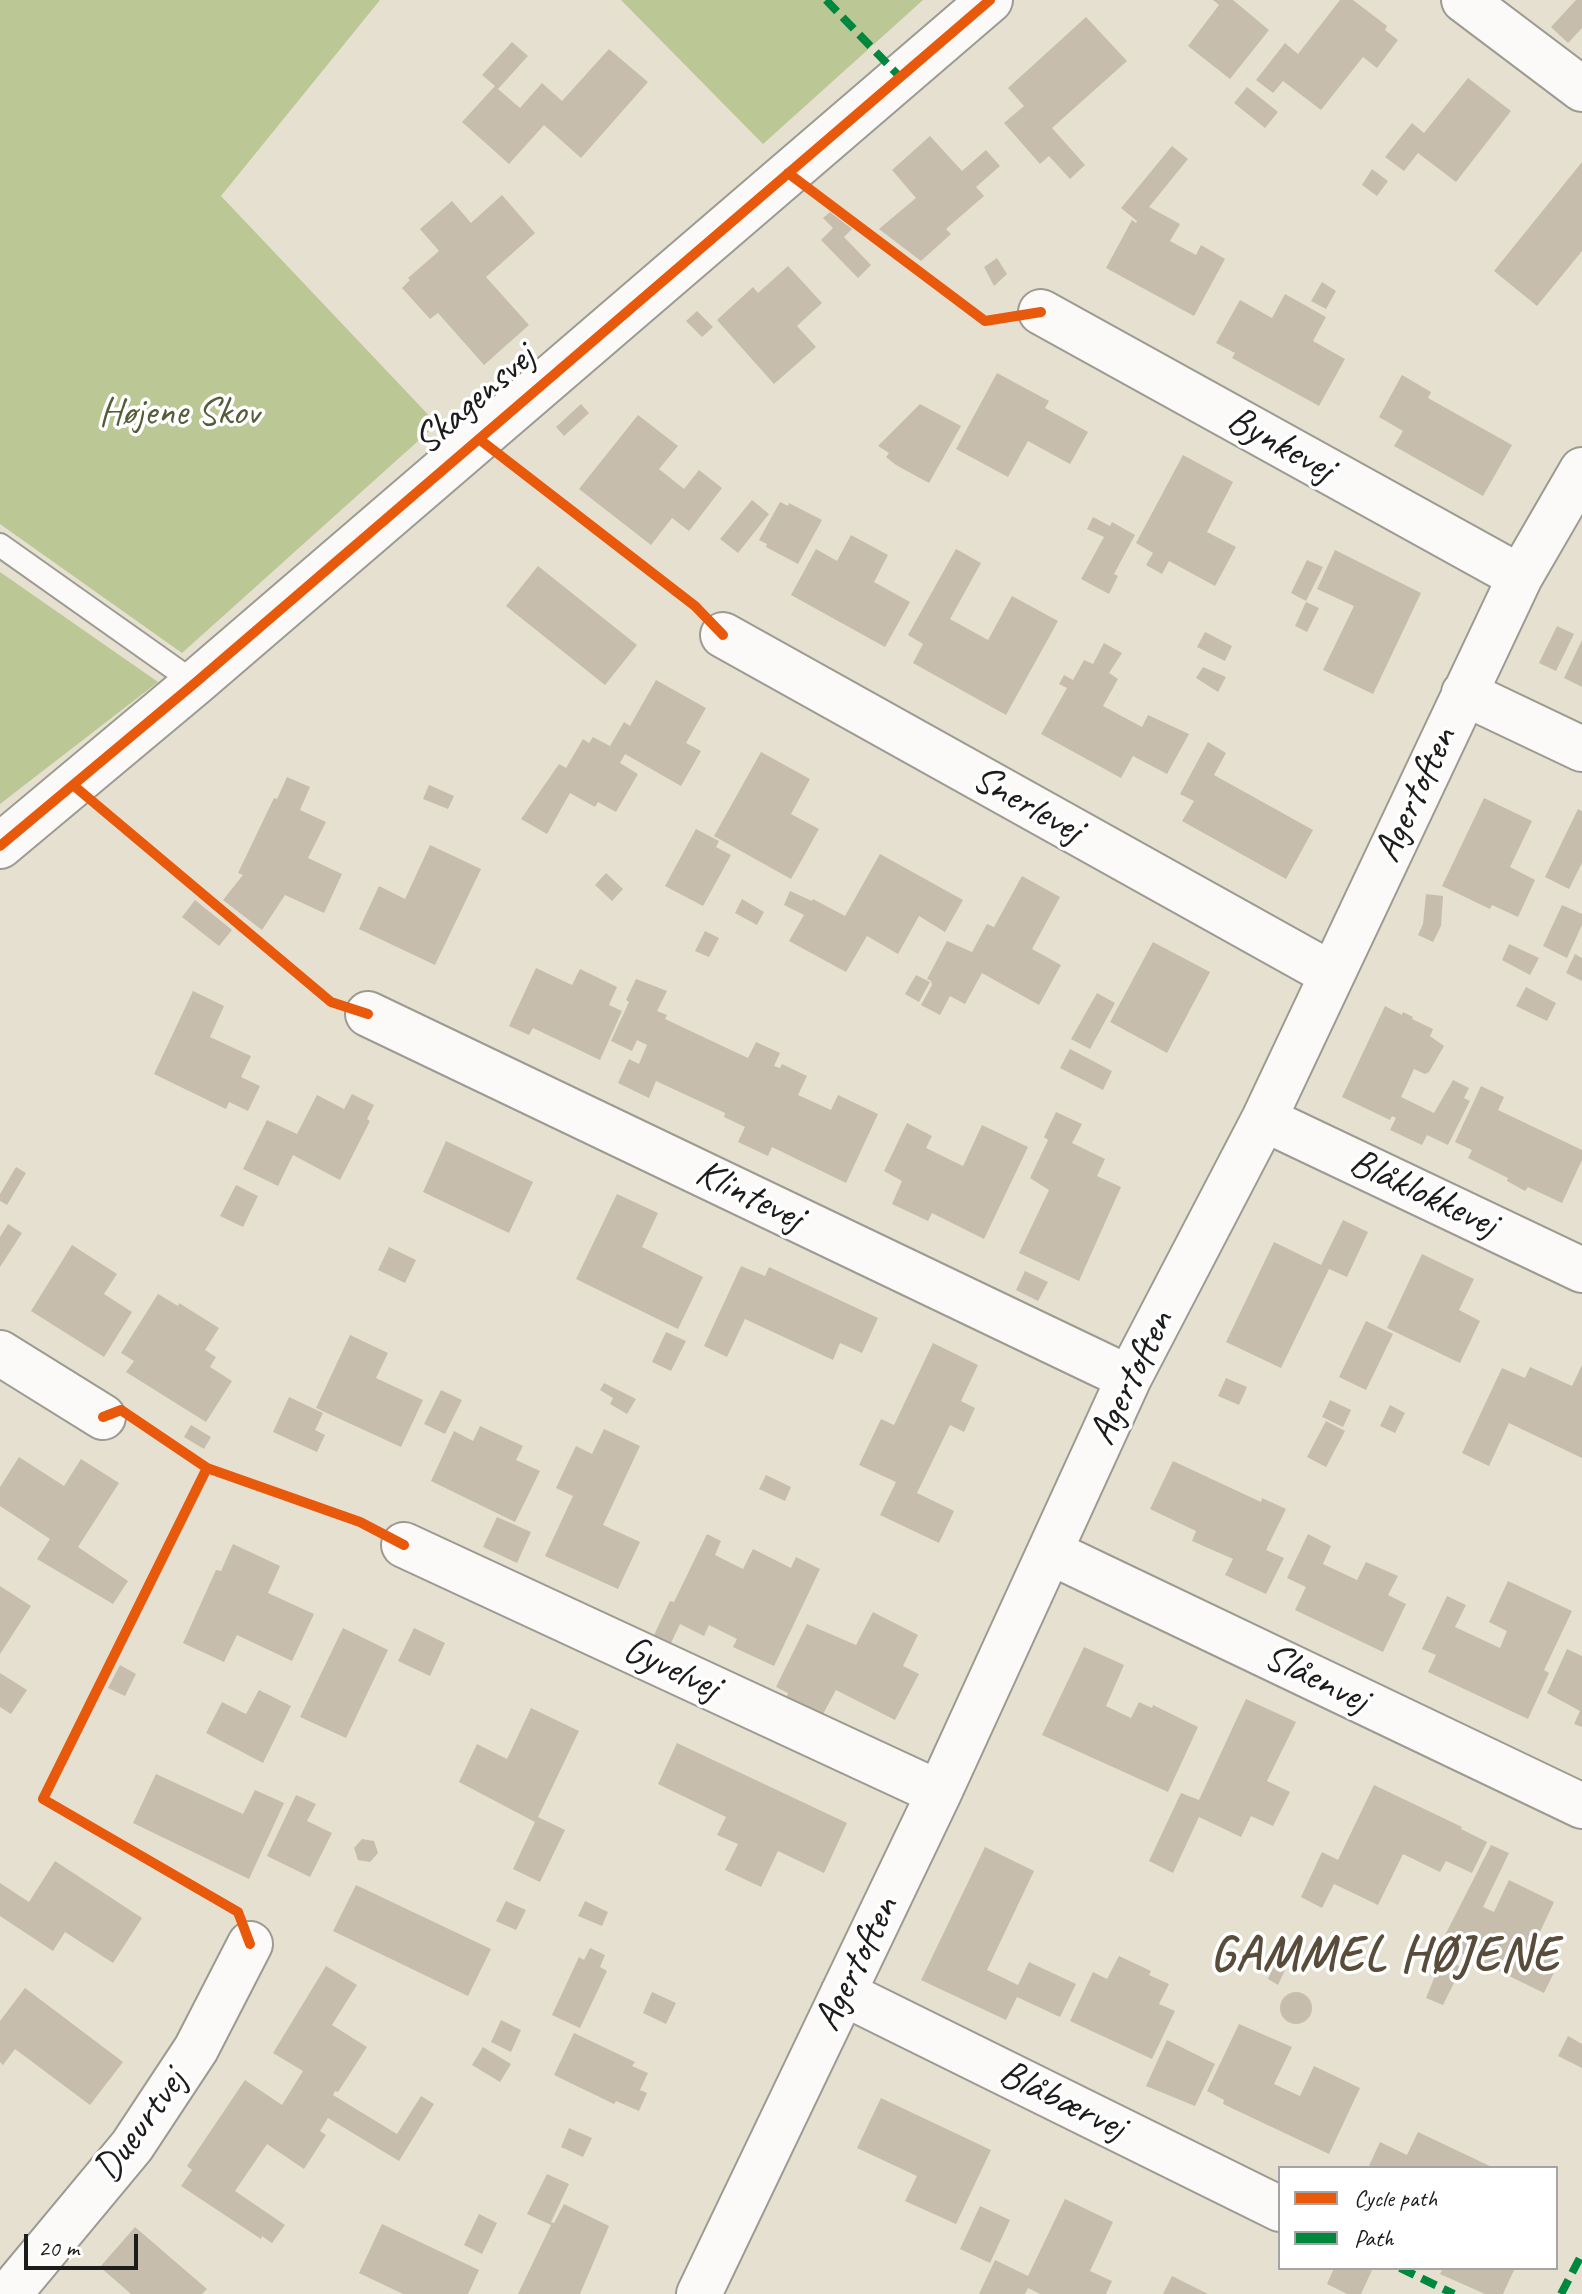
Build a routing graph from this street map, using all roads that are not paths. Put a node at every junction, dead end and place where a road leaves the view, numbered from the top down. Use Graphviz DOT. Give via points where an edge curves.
graph roads {
  1 [pos="990,0"];
  2 [pos="1464,0"];
  3 [pos="1582,89"];
  4 [pos="1041,312"];
  5 [pos="1582,470"];
  6 [pos="0,545"];
  7 [pos="1520,577"];
  8 [pos="723,635"];
  9 [pos="195,683"];
  10 [pos="1464,693"];
  11 [pos="1582,749"];
  12 [pos="0,846"];
  13 [pos="1331,974"];
  14 [pos="368,1014"];
  15 [pos="1264,1119"];
  16 [pos="1582,1270"];
  17 [pos="6,1371"];
  18 [pos="1129,1378"];
  19 [pos="103,1417"];
  20 [pos="404,1545"];
  21 [pos="1050,1552"];
  22 [pos="939,1793"];
  23 [pos="1582,1806"];
  24 [pos="250,1944"];
  25 [pos="843,1993"];
  26 [pos="1278,2208"];
  27 [pos="9,2294"];
  28 [pos="699,2294"];
  1 -- 9 [label="street, Skagensvej"];
  2 -- 3 [label="street"];
  4 -- 7 [label="street, Bynkevej"];
  5 -- 7 [label="street, Agertoften"];
  6 -- 9 [label="lane"];
  7 -- 10 [label="street, Agertoften"];
  8 -- 13 [label="street, Snerlevej"];
  9 -- 12 [label="street, Skagensvej"];
  10 -- 11 [label="street"];
  10 -- 13 [label="street, Agertoften"];
  13 -- 15 [label="street, Agertoften"];
  14 -- 18 [label="street, Klintevej"];
  15 -- 16 [label="street, Blåklokkevej"];
  15 -- 18 [label="street, Agertoften"];
  17 -- 19 [label="street"];
  18 -- 21 [label="street, Agertoften"];
  20 -- 22 [label="street, Gyvelvej"];
  21 -- 22 [label="street, Agertoften"];
  21 -- 23 [label="street, Slåenvej"];
  22 -- 25 [label="street, Agertoften"];
  24 -- 27 [label="street, Dueurtvej" via="196,2049 132,2146"];
  25 -- 26 [label="street, Blåbærvej"];
  25 -- 28 [label="street, Agertoften"];
}
